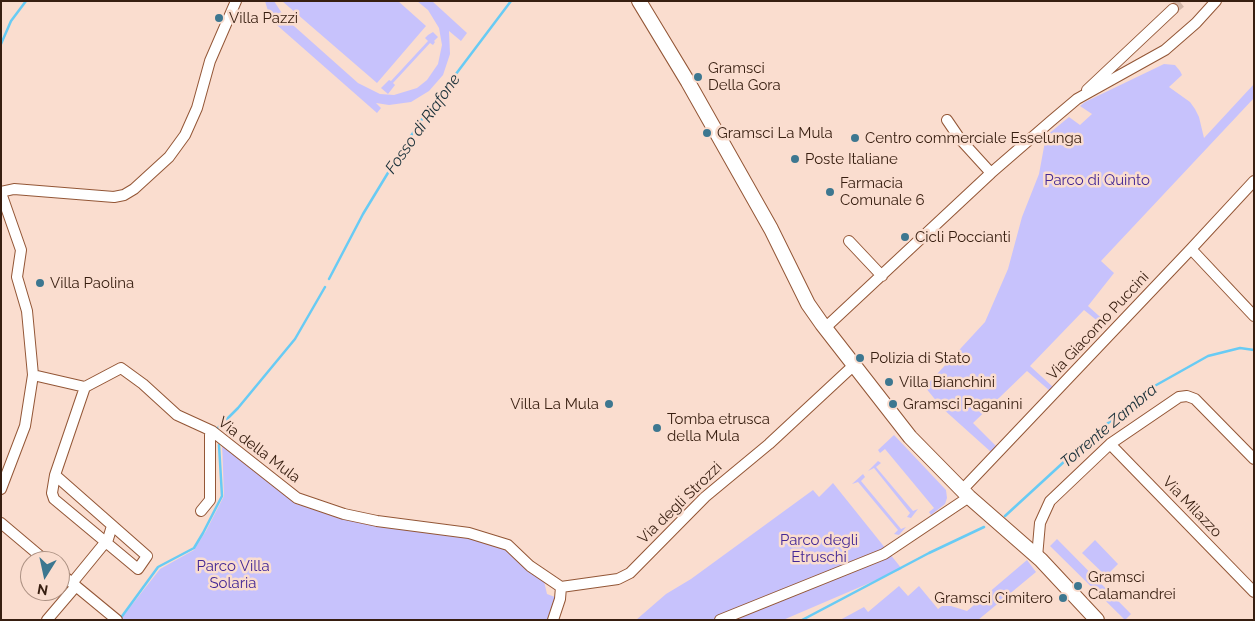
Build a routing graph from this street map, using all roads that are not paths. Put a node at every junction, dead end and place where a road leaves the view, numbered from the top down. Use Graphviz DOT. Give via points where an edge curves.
graph roads {
  1 [pos="236,1"];
  2 [pos="638,1"];
  3 [pos="1216,1"];
  4 [pos="1174,8"];
  5 [pos="1077,99"];
  6 [pos="947,120"];
  7 [pos="991,173"];
  8 [pos="1252,184"];
  9 [pos="1,192"];
  10 [pos="849,241"];
  11 [pos="1191,249"];
  12 [pos="882,276"];
  13 [pos="1254,316"];
  14 [pos="825,328"];
  15 [pos="853,366"];
  16 [pos="34,375"];
  17 [pos="85,388"];
  18 [pos="212,431"];
  19 [pos="1110,444"];
  20 [pos="13,459"];
  21 [pos="1254,459"];
  22 [pos="1,475"];
  23 [pos="55,476"];
  24 [pos="1,490"];
  25 [pos="965,494"];
  26 [pos="202,511"];
  27 [pos="1,523"];
  28 [pos="112,526"];
  29 [pos="105,542"];
  30 [pos="34,551"];
  31 [pos="1037,557"];
  32 [pos="70,582"];
  33 [pos="74,585"];
  34 [pos="561,587"];
  35 [pos="1254,592"];
  36 [pos="48,620"];
  37 [pos="117,620"];
  38 [pos="553,620"];
  39 [pos="720,620"];
  40 [pos="1097,620"];
  1 -- 9 [label="street" via="210,61 191,124 169,157 140,184 124,195 114,197 14,189"];
  2 -- 14 [label="main road" via="688,82 780,246 808,304"];
  3 -- 5 [label="street" via="1184,35 1160,54"];
  4 -- 5 [label="street"];
  5 -- 7 [label="street"];
  6 -- 7 [label="street"];
  7 -- 12 [label="street"];
  8 -- 11 [label="street, Via Giacomo Puccini"];
  9 -- 16 [label="street" via="21,250 17,277 27,311"];
  10 -- 12 [label="street"];
  11 -- 13 [label="street"];
  11 -- 25 [label="street, Via Giacomo Puccini"];
  12 -- 14 [label="street"];
  14 -- 15 [label="main road"];
  15 -- 25 [label="main road" via="910,437"];
  15 -- 34 [label="street, Via degli Strozzi" via="705,497 630,573 618,579"];
  16 -- 17 [label="street"];
  16 -- 20 [label="street" via="25,426"];
  17 -- 18 [label="street, Via della Mula" via="121,368 177,415"];
  17 -- 23 [label="street"];
  18 -- 26 [label="street" via="210,500"];
  18 -- 34 [label="street, Via della Mula" via="297,498 344,514 469,533 508,545 530,566"];
  19 -- 21 [label="street" via="1176,399 1187,396 1196,401"];
  19 -- 31 [label="street" via="1046,506 1040,523"];
  19 -- 35 [label="street, Via Milazzo"];
  20 -- 22 [label="street" via="8,460"];
  20 -- 24 [label="street"];
  23 -- 28 [label="street"];
  23 -- 29 [label="street" via="54,499"];
  25 -- 31 [label="main road"];
  25 -- 39 [label="street, Via Giacomo Puccini" via="898,546"];
  27 -- 30 [label="street"];
  28 -- 29 [label="street"];
  28 -- 29 [label="street" via="147,556 138,569"];
  29 -- 33 [label="street"];
  31 -- 40 [label="main road"];
  32 -- 33 [label="street"];
  33 -- 36 [label="street"];
  33 -- 37 [label="street"];
  34 -- 38 [label="street"];
}
